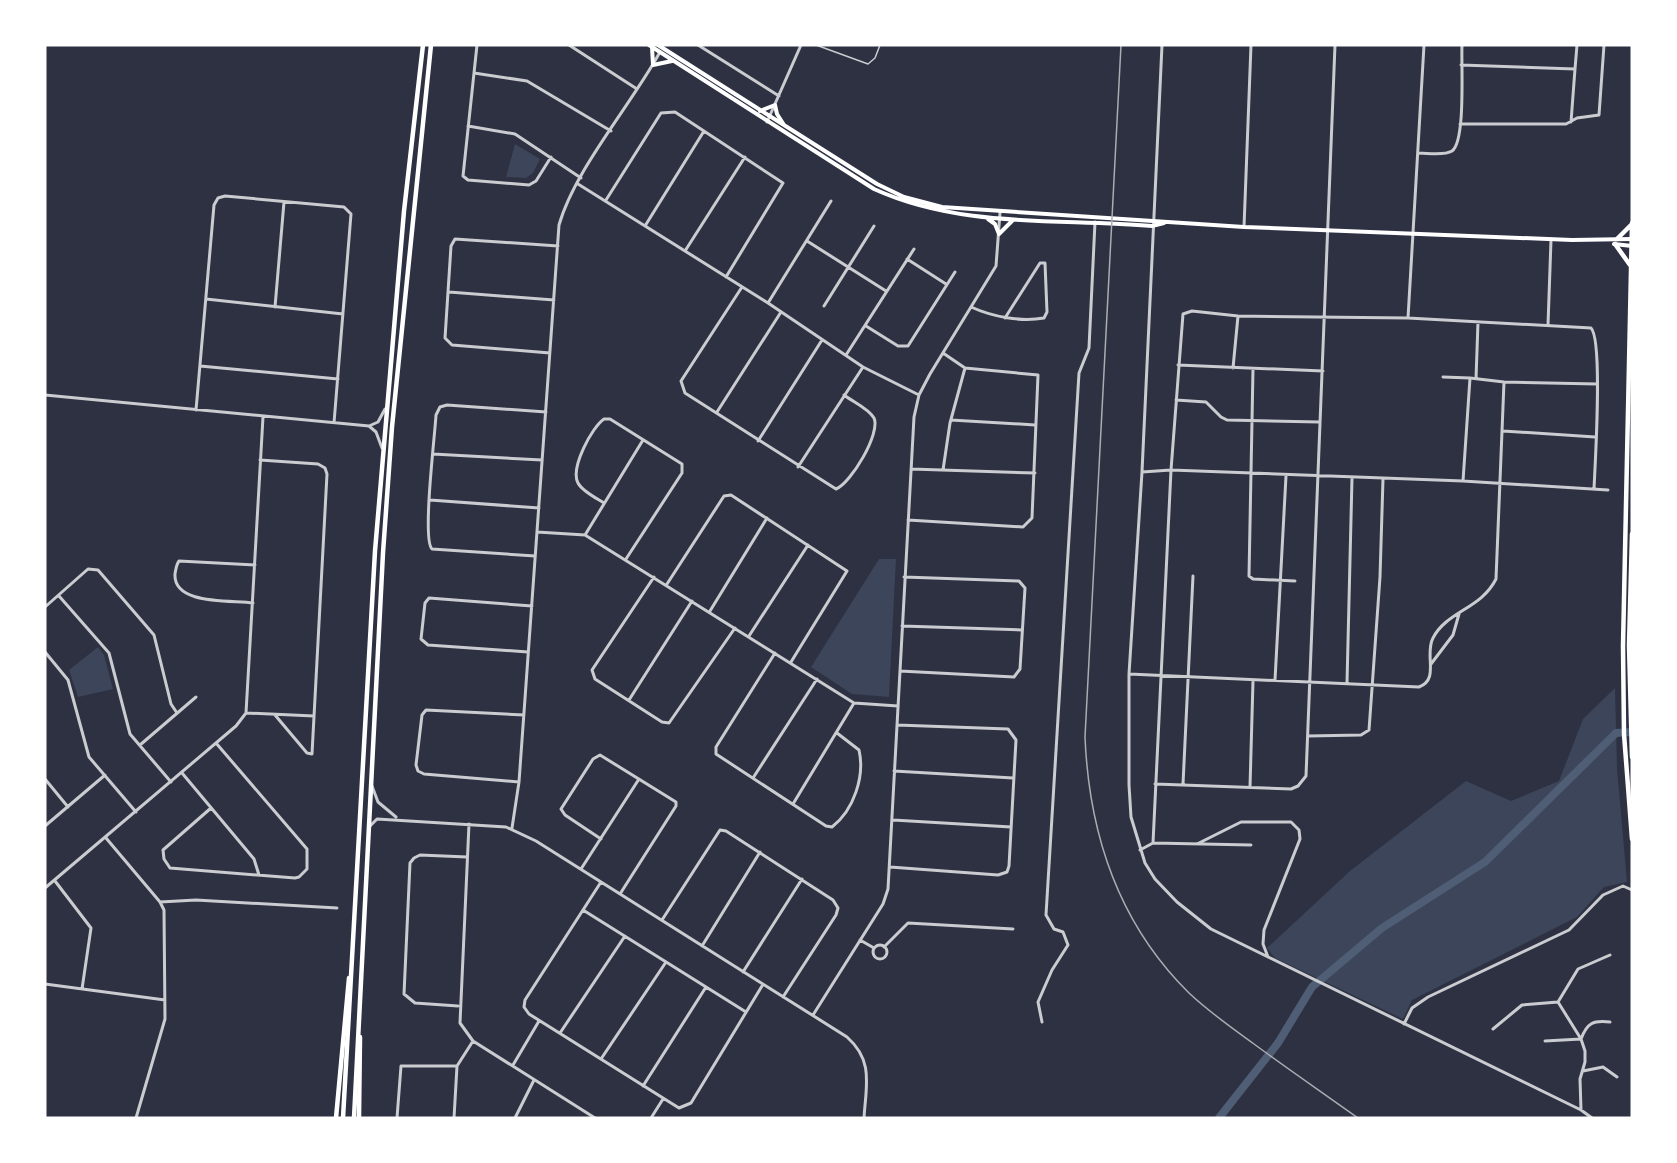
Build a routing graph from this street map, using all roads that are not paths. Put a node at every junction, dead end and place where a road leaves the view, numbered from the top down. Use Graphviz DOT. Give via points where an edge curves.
graph roads {
  1 [pos="423,45"];
  2 [pos="431,45"];
  3 [pos="477,45"];
  4 [pos="569,45"];
  5 [pos="658,45"];
  6 [pos="698,45"];
  7 [pos="801,45"];
  8 [pos="816,45"];
  9 [pos="880,45"];
  10 [pos="1162,45"];
  11 [pos="1251,45"];
  12 [pos="1335,45"];
  13 [pos="1424,45"];
  14 [pos="1462,45"];
  15 [pos="1577,45"];
  16 [pos="1604,45"];
  17 [pos="650,46"];
  18 [pos="661,50"];
  19 [pos="675,62"];
  20 [pos="653,65"];
  21 [pos="1461,65"];
  22 [pos="1575,69"];
  23 [pos="473,73"];
  24 [pos="637,89"];
  25 [pos="779,96"];
  26 [pos="775,105"];
  27 [pos="760,111"];
  28 [pos="768,119"];
  29 [pos="1571,122"];
  30 [pos="1460,124"];
  31 [pos="468,126"];
  32 [pos="786,128"];
  33 [pos="611,131"];
  34 [pos="705,131"];
  35 [pos="1419,153"];
  36 [pos="551,157"];
  37 [pos="745,157"];
  38 [pos="581,178"];
  39 [pos="578,184"];
  40 [pos="606,200"];
  41 [pos="831,201"];
  42 [pos="284,202"];
  43 [pos="1000,213"];
  44 [pos="985,217"];
  45 [pos="999,219"];
  46 [pos="1014,220"];
  47 [pos="1152,220"];
  48 [pos="1095,222"];
  49 [pos="1165,222"];
  50 [pos="1632,223"];
  51 [pos="645,226"];
  52 [pos="874,226"];
  53 [pos="1152,226"];
  54 [pos="1244,226"];
  55 [pos="1328,230"];
  56 [pos="1415,232"];
  57 [pos="999,234"];
  58 [pos="1551,239"];
  59 [pos="1632,239"];
  60 [pos="807,241"];
  61 [pos="1616,241"];
  62 [pos="558,246"];
  63 [pos="1631,246"];
  64 [pos="914,249"];
  65 [pos="685,250"];
  66 [pos="907,259"];
  67 [pos="1630,265"];
  68 [pos="848,267"];
  69 [pos="956,272"];
  70 [pos="726,277"];
  71 [pos="946,284"];
  72 [pos="742,287"];
  73 [pos="886,291"];
  74 [pos="449,292"];
  75 [pos="206,299"];
  76 [pos="554,300"];
  77 [pos="768,303"];
  78 [pos="824,306"];
  79 [pos="275,307"];
  80 [pos="971,307"];
  81 [pos="781,312"];
  82 [pos="343,315"];
  83 [pos="1238,316"];
  84 [pos="1324,316"];
  85 [pos="1005,318"];
  86 [pos="1408,318"];
  87 [pos="1478,322"];
  88 [pos="1548,325"];
  89 [pos="866,326"];
  90 [pos="822,339"];
  91 [pos="550,353"];
  92 [pos="943,353"];
  93 [pos="846,355"];
  94 [pos="1178,365"];
  95 [pos="200,366"];
  96 [pos="863,367"];
  97 [pos="965,368"];
  98 [pos="1233,368"];
  99 [pos="1253,369"];
  100 [pos="1323,371"];
  101 [pos="1443,377"];
  102 [pos="338,378"];
  103 [pos="1470,378"];
  104 [pos="1476,379"];
  105 [pos="1504,382"];
  106 [pos="1597,384"];
  107 [pos="45,395"];
  108 [pos="844,395"];
  109 [pos="919,395"];
  110 [pos="1176,400"];
  111 [pos="387,407"];
  112 [pos="196,410"];
  113 [pos="546,412"];
  114 [pos="717,412"];
  115 [pos="264,417"];
  116 [pos="951,420"];
  117 [pos="1252,422"];
  118 [pos="334,423"];
  119 [pos="1320,423"];
  120 [pos="1035,425"];
  121 [pos="369,426"];
  122 [pos="1503,431"];
  123 [pos="1596,436"];
  124 [pos="644,440"];
  125 [pos="758,441"];
  126 [pos="383,450"];
  127 [pos="433,454"];
  128 [pos="260,460"];
  129 [pos="542,460"];
  130 [pos="798,467"];
  131 [pos="910,468"];
  132 [pos="943,470"];
  133 [pos="1171,470"];
  134 [pos="1142,472"];
  135 [pos="1035,473"];
  136 [pos="1252,473"];
  137 [pos="1286,476"];
  138 [pos="1318,476"];
  139 [pos="1352,478"];
  140 [pos="1383,479"];
  141 [pos="1463,481"];
  142 [pos="1502,484"];
  143 [pos="1594,489"];
  144 [pos="1608,490"];
  145 [pos="429,500"];
  146 [pos="604,503"];
  147 [pos="539,508"];
  148 [pos="767,518"];
  149 [pos="908,520"];
  150 [pos="537,532"];
  151 [pos="1632,534"];
  152 [pos="585,535"];
  153 [pos="808,545"];
  154 [pos="535,556"];
  155 [pos="626,559"];
  156 [pos="255,565"];
  157 [pos="1193,576"];
  158 [pos="654,577"];
  159 [pos="904,578"];
  160 [pos="1280,580"];
  161 [pos="1294,581"];
  162 [pos="667,584"];
  163 [pos="58,595"];
  164 [pos="692,601"];
  165 [pos="253,603"];
  166 [pos="532,606"];
  167 [pos="45,607"];
  168 [pos="710,612"];
  169 [pos="1459,614"];
  170 [pos="902,626"];
  171 [pos="735,628"];
  172 [pos="1022,630"];
  173 [pos="749,636"];
  174 [pos="45,651"];
  175 [pos="528,652"];
  176 [pos="775,653"];
  177 [pos="791,662"];
  178 [pos="1430,666"];
  179 [pos="900,671"];
  180 [pos="1129,674"];
  181 [pos="1160,677"];
  182 [pos="1187,678"];
  183 [pos="817,679"];
  184 [pos="1253,680"];
  185 [pos="1275,680"];
  186 [pos="1310,681"];
  187 [pos="1347,683"];
  188 [pos="1371,684"];
  189 [pos="196,697"];
  190 [pos="629,700"];
  191 [pos="854,703"];
  192 [pos="898,706"];
  193 [pos="177,713"];
  194 [pos="246,713"];
  195 [pos="274,715"];
  196 [pos="524,715"];
  197 [pos="314,716"];
  198 [pos="897,725"];
  199 [pos="837,733"];
  200 [pos="1308,736"];
  201 [pos="216,743"];
  202 [pos="140,745"];
  203 [pos="1632,757"];
  204 [pos="894,771"];
  205 [pos="182,773"];
  206 [pos="105,775"];
  207 [pos="753,778"];
  208 [pos="1013,778"];
  209 [pos="45,779"];
  210 [pos="639,779"];
  211 [pos="171,782"];
  212 [pos="519,782"];
  213 [pos="371,783"];
  214 [pos="1155,784"];
  215 [pos="1183,784"];
  216 [pos="1250,787"];
  217 [pos="793,804"];
  218 [pos="68,807"];
  219 [pos="211,808"];
  220 [pos="136,812"];
  221 [pos="401,819"];
  222 [pos="892,820"];
  223 [pos="469,824"];
  224 [pos="45,826"];
  225 [pos="1011,827"];
  226 [pos="368,828"];
  227 [pos="512,828"];
  228 [pos="106,838"];
  229 [pos="601,838"];
  230 [pos="1632,838"];
  231 [pos="1153,843"];
  232 [pos="1197,844"];
  233 [pos="1251,845"];
  234 [pos="1140,851"];
  235 [pos="760,852"];
  236 [pos="467,857"];
  237 [pos="890,867"];
  238 [pos="581,869"];
  239 [pos="259,875"];
  240 [pos="802,879"];
  241 [pos="55,881"];
  242 [pos="601,882"];
  243 [pos="45,888"];
  244 [pos="1632,890"];
  245 [pos="620,894"];
  246 [pos="160,902"];
  247 [pos="337,908"];
  248 [pos="583,910"];
  249 [pos="662,921"];
  250 [pos="1013,929"];
  251 [pos="625,936"];
  252 [pos="860,940"];
  253 [pos="702,946"];
  254 [pos="884,947"];
  255 [pos="874,948"];
  256 [pos="352,952"];
  257 [pos="1610,955"];
  258 [pos="1269,958"];
  259 [pos="666,962"];
  260 [pos="743,972"];
  261 [pos="45,984"];
  262 [pos="763,985"];
  263 [pos="706,987"];
  264 [pos="82,989"];
  265 [pos="783,997"];
  266 [pos="165,1000"];
  267 [pos="1558,1002"];
  268 [pos="459,1006"];
  269 [pos="746,1012"];
  270 [pos="813,1016"];
  271 [pos="359,1019"];
  272 [pos="539,1021"];
  273 [pos="1042,1022"];
  274 [pos="1610,1022"];
  275 [pos="1404,1024"];
  276 [pos="1493,1029"];
  277 [pos="560,1033"];
  278 [pos="1581,1039"];
  279 [pos="473,1041"];
  280 [pos="1545,1041"];
  281 [pos="601,1059"];
  282 [pos="513,1065"];
  283 [pos="457,1066"];
  284 [pos="1583,1071"];
  285 [pos="1617,1077"];
  286 [pos="535,1079"];
  287 [pos="643,1086"];
  288 [pos="663,1099"];
  289 [pos="1581,1110"];
  290 [pos="136,1118"];
  291 [pos="336,1118"];
  292 [pos="343,1118"];
  293 [pos="354,1118"];
  294 [pos="359,1118"];
  295 [pos="397,1118"];
  296 [pos="454,1118"];
  297 [pos="515,1118"];
  298 [pos="594,1118"];
  299 [pos="651,1118"];
  300 [pos="864,1118"];
  301 [pos="1592,1118"];
  1 -- 111 [label="main road"];
  2 -- 213 [label="main road" via="392,427"];
  3 -- 23 [label="street"];
  4 -- 24 [label="street"];
  5 -- 18 [label="main road"];
  6 -- 25 [label="street"];
  7 -- 25 [label="street"];
  8 -- 9 [label="lane" via="868,64"];
  10 -- 47 [label="street"];
  11 -- 54 [label="street"];
  12 -- 55 [label="street"];
  13 -- 35 [label="street"];
  14 -- 21 [label="street"];
  15 -- 22 [label="street"];
  16 -- 29 [label="street" via="1602,111 1597,117"];
  17 -- 18 [label="main road"];
  17 -- 20 [label="main road"];
  18 -- 19 [label="main road"];
  18 -- 20 [label="street"];
  18 -- 27 [label="main road"];
  19 -- 20 [label="main road"];
  19 -- 28 [label="main road"];
  20 -- 24 [label="street"];
  21 -- 22 [label="street"];
  21 -- 30 [label="street"];
  22 -- 29 [label="street"];
  23 -- 31 [label="street"];
  23 -- 33 [label="street" via="527,81"];
  24 -- 33 [label="street"];
  25 -- 26 [label="street"];
  26 -- 27 [label="main road"];
  26 -- 28 [label="street"];
  26 -- 32 [label="main road"];
  27 -- 28 [label="main road"];
  28 -- 32 [label="main road"];
  28 -- 44 [label="main road" via="887,195 922,208"];
  29 -- 30 [label="street"];
  30 -- 35 [label="street" via="1453,150"];
  31 -- 36 [label="street" via="511,132"];
  31 -- 36 [label="street" via="462,171 468,180 529,185 536,181"];
  32 -- 43 [label="main road" via="904,197 942,207"];
  33 -- 38 [label="street"];
  34 -- 37 [label="street"];
  34 -- 40 [label="street" via="675,112 661,113"];
  34 -- 51 [label="street"];
  35 -- 56 [label="street"];
  36 -- 38 [label="street"];
  37 -- 65 [label="street"];
  37 -- 70 [label="street" via="783,185"];
  38 -- 39 [label="street"];
  39 -- 40 [label="street"];
  39 -- 62 [label="street" via="563,211"];
  40 -- 51 [label="street"];
  41 -- 60 [label="street"];
  42 -- 75 [label="street" via="225,196 216,201"];
  42 -- 79 [label="street"];
  42 -- 82 [label="street" via="344,207 351,214"];
  43 -- 45 [label="street"];
  43 -- 47 [label="main road"];
  44 -- 45 [label="main road"];
  44 -- 57 [label="main road"];
  45 -- 46 [label="main road"];
  45 -- 57 [label="street"];
  46 -- 48 [label="main road"];
  46 -- 57 [label="main road"];
  47 -- 49 [label="main road"];
  47 -- 53 [label="street"];
  48 -- 53 [label="main road"];
  48 -- 273 [label="street" via="1089,348 1079,373 1046,915 1054,929 1063,932 1068,945 1038,1002"];
  49 -- 53 [label="main road"];
  49 -- 54 [label="main road"];
  50 -- 59 [label="main road"];
  50 -- 61 [label="main road"];
  51 -- 65 [label="street"];
  52 -- 68 [label="street"];
  53 -- 134 [label="street"];
  54 -- 55 [label="main road"];
  55 -- 56 [label="main road"];
  55 -- 84 [label="street"];
  56 -- 58 [label="main road"];
  56 -- 86 [label="street"];
  57 -- 80 [label="street" via="996,266"];
  58 -- 61 [label="main road"];
  58 -- 88 [label="street"];
  59 -- 61 [label="main road"];
  59 -- 63 [label="main road"];
  60 -- 68 [label="street"];
  60 -- 77 [label="street"];
  61 -- 63 [label="main road"];
  61 -- 67 [label="main road"];
  62 -- 74 [label="street" via="455,239 451,246"];
  62 -- 76 [label="street"];
  63 -- 67 [label="main road"];
  64 -- 66 [label="street"];
  65 -- 70 [label="street"];
  66 -- 71 [label="street"];
  66 -- 73 [label="street"];
  67 -- 230 [label="main road" via="1623,694"];
  68 -- 73 [label="street"];
  68 -- 78 [label="street"];
  69 -- 71 [label="street"];
  70 -- 72 [label="street"];
  71 -- 89 [label="street" via="906,347"];
  72 -- 77 [label="street"];
  72 -- 114 [label="street" via="681,381 685,393"];
  73 -- 89 [label="street"];
  74 -- 76 [label="street"];
  74 -- 91 [label="street" via="445,338 449,344"];
  75 -- 79 [label="street"];
  75 -- 95 [label="street"];
  76 -- 91 [label="street"];
  77 -- 81 [label="street"];
  79 -- 82 [label="street"];
  80 -- 85 [label="street"];
  80 -- 92 [label="street"];
  81 -- 90 [label="street"];
  81 -- 114 [label="street"];
  82 -- 102 [label="street"];
  83 -- 84 [label="street"];
  83 -- 94 [label="street" via="1192,311 1183,314"];
  83 -- 98 [label="street"];
  84 -- 86 [label="street"];
  84 -- 100 [label="street"];
  85 -- 85 [label="street" via="1044,318 1045,263 1040,263"];
  86 -- 87 [label="street"];
  87 -- 88 [label="street"];
  87 -- 104 [label="street"];
  88 -- 106 [label="street" via="1594,330"];
  89 -- 93 [label="street"];
  90 -- 93 [label="street"];
  90 -- 125 [label="street"];
  91 -- 113 [label="street"];
  92 -- 97 [label="street"];
  92 -- 109 [label="street"];
  93 -- 96 [label="street"];
  94 -- 98 [label="street"];
  94 -- 110 [label="street"];
  95 -- 102 [label="street"];
  95 -- 112 [label="street"];
  96 -- 108 [label="street"];
  96 -- 109 [label="street"];
  97 -- 116 [label="street"];
  97 -- 120 [label="street" via="1037,373"];
  98 -- 99 [label="street"];
  99 -- 100 [label="street"];
  99 -- 117 [label="street"];
  100 -- 119 [label="street"];
  101 -- 103 [label="street"];
  102 -- 118 [label="street"];
  103 -- 104 [label="street"];
  103 -- 141 [label="street"];
  104 -- 105 [label="street"];
  105 -- 106 [label="street"];
  105 -- 122 [label="street"];
  106 -- 123 [label="street"];
  107 -- 112 [label="street"];
  108 -- 130 [label="street"];
  108 -- 130 [label="street" via="870,413 876,426 873,440 845,484 831,488"];
  109 -- 131 [label="street"];
  110 -- 117 [label="street" via="1206,402 1221,417"];
  110 -- 133 [label="street"];
  111 -- 121 [label="street" via="378,422"];
  111 -- 126 [label="main road"];
  112 -- 115 [label="street"];
  113 -- 127 [label="street" via="443,405 437,410"];
  113 -- 129 [label="street"];
  114 -- 125 [label="street"];
  115 -- 118 [label="street"];
  115 -- 128 [label="street"];
  116 -- 120 [label="street"];
  116 -- 132 [label="street"];
  117 -- 119 [label="street"];
  117 -- 136 [label="street"];
  118 -- 121 [label="street"];
  119 -- 138 [label="street"];
  120 -- 135 [label="street"];
  121 -- 126 [label="street" via="378,435"];
  122 -- 123 [label="street"];
  122 -- 142 [label="street"];
  123 -- 143 [label="street"];
  124 -- 146 [label="street"];
  124 -- 146 [label="street" via="610,419 599,423 580,456 576,476 582,487"];
  124 -- 155 [label="street" via="680,461 683,470"];
  125 -- 130 [label="street"];
  126 -- 256 [label="main road"];
  127 -- 129 [label="street"];
  127 -- 145 [label="street"];
  128 -- 156 [label="street"];
  128 -- 197 [label="street" via="318,464 327,471"];
  129 -- 147 [label="street"];
  131 -- 132 [label="street"];
  131 -- 149 [label="street"];
  132 -- 135 [label="street"];
  133 -- 134 [label="street"];
  133 -- 136 [label="street"];
  133 -- 181 [label="street"];
  134 -- 180 [label="street"];
  135 -- 149 [label="street" via="1032,518 1023,527"];
  136 -- 137 [label="street"];
  136 -- 160 [label="street" via="1249,576"];
  137 -- 138 [label="street"];
  137 -- 160 [label="street"];
  138 -- 139 [label="street"];
  138 -- 186 [label="street"];
  139 -- 140 [label="street"];
  139 -- 187 [label="street"];
  140 -- 141 [label="street"];
  140 -- 188 [label="street"];
  141 -- 142 [label="street"];
  142 -- 143 [label="street"];
  142 -- 169 [label="street" via="1496,579 1484,597"];
  143 -- 144 [label="street"];
  145 -- 147 [label="street"];
  145 -- 154 [label="street" via="427,542 432,549"];
  146 -- 152 [label="street"];
  147 -- 150 [label="street"];
  148 -- 153 [label="street"];
  148 -- 162 [label="street" via="731,495 724,496"];
  148 -- 168 [label="street"];
  149 -- 159 [label="street"];
  150 -- 152 [label="street"];
  150 -- 154 [label="street"];
  151 -- 203 [label="main road"];
  152 -- 155 [label="street"];
  153 -- 173 [label="street"];
  153 -- 177 [label="street" via="844,567 847,573"];
  154 -- 166 [label="street"];
  155 -- 158 [label="street"];
  156 -- 165 [label="street"];
  156 -- 165 [label="street" via="179,561 175,582 187,596"];
  157 -- 182 [label="street"];
  158 -- 162 [label="street"];
  158 -- 190 [label="street" via="591,670 595,680"];
  159 -- 170 [label="street"];
  159 -- 172 [label="street" via="1022,582"];
  160 -- 161 [label="street"];
  160 -- 185 [label="street"];
  162 -- 164 [label="street"];
  163 -- 167 [label="street"];
  163 -- 193 [label="street" via="88,569 102,573 154,635 171,706"];
  163 -- 202 [label="street" via="109,654 129,731"];
  164 -- 168 [label="street"];
  164 -- 190 [label="street"];
  165 -- 194 [label="street"];
  166 -- 175 [label="street"];
  166 -- 175 [label="street" via="429,598 424,603 421,639 428,645"];
  168 -- 171 [label="street"];
  169 -- 178 [label="street" via="1453,635"];
  169 -- 178 [label="street" via="1433,637"];
  170 -- 172 [label="street"];
  170 -- 179 [label="street"];
  171 -- 173 [label="street"];
  171 -- 190 [label="street" via="671,722 662,722"];
  172 -- 179 [label="street" via="1020,669 1014,677"];
  173 -- 176 [label="street"];
  174 -- 206 [label="street" via="68,680 87,753"];
  175 -- 196 [label="street"];
  176 -- 177 [label="street"];
  176 -- 207 [label="street" via="715,750"];
  177 -- 183 [label="street"];
  178 -- 188 [label="street" via="1428,682 1419,687"];
  179 -- 192 [label="street"];
  180 -- 181 [label="street"];
  180 -- 234 [label="street" via="1130,806"];
  181 -- 182 [label="street"];
  181 -- 214 [label="street"];
  182 -- 184 [label="street"];
  182 -- 215 [label="street"];
  183 -- 191 [label="street"];
  183 -- 207 [label="street"];
  184 -- 185 [label="street"];
  184 -- 216 [label="street"];
  185 -- 186 [label="street"];
  186 -- 187 [label="street"];
  186 -- 200 [label="street"];
  187 -- 188 [label="street"];
  188 -- 200 [label="street" via="1370,725 1365,733"];
  189 -- 193 [label="street"];
  191 -- 192 [label="street"];
  191 -- 199 [label="street"];
  192 -- 198 [label="street"];
  193 -- 202 [label="street"];
  194 -- 195 [label="street"];
  194 -- 201 [label="street"];
  195 -- 197 [label="street"];
  195 -- 197 [label="street" via="310,754"];
  196 -- 212 [label="street"];
  196 -- 212 [label="street" via="426,710 422,715 416,765 424,774"];
  198 -- 204 [label="street"];
  198 -- 208 [label="street" via="1008,729 1016,741"];
  199 -- 217 [label="street"];
  199 -- 217 [label="street" via="854,745 861,760 859,785 841,818 832,827 826,826"];
  200 -- 216 [label="street" via="1306,776 1298,786"];
  201 -- 205 [label="street"];
  201 -- 239 [label="street" via="308,854 307,869 299,877"];
  202 -- 211 [label="street"];
  204 -- 208 [label="street"];
  204 -- 222 [label="street"];
  205 -- 211 [label="street"];
  205 -- 219 [label="street"];
  206 -- 218 [label="street"];
  206 -- 220 [label="street"];
  207 -- 217 [label="street"];
  208 -- 225 [label="street"];
  209 -- 218 [label="street"];
  210 -- 229 [label="street"];
  210 -- 229 [label="street" via="598,755 562,807 563,814"];
  210 -- 245 [label="street" via="674,799 676,806"];
  211 -- 220 [label="street"];
  212 -- 227 [label="street"];
  213 -- 221 [label="street" via="383,808"];
  213 -- 226 [label="main road"];
  214 -- 215 [label="street"];
  214 -- 231 [label="street"];
  215 -- 216 [label="street"];
  218 -- 224 [label="street"];
  219 -- 239 [label="street" via="254,859"];
  219 -- 239 [label="street" via="163,850 166,864 175,870"];
  220 -- 228 [label="street"];
  221 -- 223 [label="street"];
  221 -- 226 [label="street" via="377,819"];
  222 -- 225 [label="street"];
  222 -- 237 [label="street"];
  223 -- 227 [label="street"];
  223 -- 236 [label="street"];
  225 -- 237 [label="street" via="1009,866 1007,872 998,875"];
  226 -- 271 [label="main road"];
  227 -- 238 [label="street"];
  228 -- 241 [label="street"];
  228 -- 246 [label="street"];
  229 -- 238 [label="street"];
  231 -- 232 [label="street"];
  231 -- 234 [label="street"];
  232 -- 233 [label="street"];
  232 -- 258 [label="street" via="1241,822 1291,822 1299,830 1300,839 1264,930 1263,945"];
  234 -- 258 [label="street" via="1155,879 1193,917"];
  235 -- 240 [label="street"];
  235 -- 249 [label="street" via="720,830"];
  235 -- 253 [label="street"];
  236 -- 268 [label="street"];
  236 -- 268 [label="street" via="420,855 412,860 404,982 404,994 411,1002"];
  237 -- 252 [label="street" via="887,896"];
  238 -- 242 [label="street"];
  240 -- 260 [label="street"];
  240 -- 265 [label="street" via="833,900 838,908"];
  241 -- 243 [label="street"];
  241 -- 264 [label="street" via="92,928"];
  242 -- 245 [label="street"];
  242 -- 248 [label="street"];
  244 -- 275 [label="street" via="1623,885 1611,889 1569,930 1428,997 1412,1008"];
  245 -- 249 [label="street"];
  246 -- 247 [label="street" via="196,900"];
  246 -- 266 [label="street" via="164,910"];
  248 -- 251 [label="street"];
  248 -- 272 [label="street" via="525,1000 528,1014"];
  249 -- 253 [label="street"];
  250 -- 254 [label="street" via="908,923"];
  251 -- 259 [label="street"];
  251 -- 277 [label="street"];
  252 -- 255 [label="street"];
  252 -- 270 [label="street"];
  253 -- 260 [label="street"];
  254 -- 255 [label="street"];
  254 -- 255 [label="street" via="886,956 880,960 874,957"];
  256 -- 291 [label="main road"];
  256 -- 292 [label="main road"];
  257 -- 267 [label="street" via="1578,969"];
  258 -- 275 [label="street"];
  259 -- 263 [label="street"];
  259 -- 281 [label="street"];
  260 -- 262 [label="street"];
  261 -- 264 [label="street"];
  262 -- 265 [label="street"];
  262 -- 269 [label="street"];
  263 -- 269 [label="street"];
  263 -- 287 [label="street"];
  264 -- 266 [label="street"];
  265 -- 270 [label="street"];
  266 -- 290 [label="street" via="165,1019"];
  267 -- 276 [label="street" via="1521,1005"];
  267 -- 278 [label="street"];
  268 -- 279 [label="street" via="460,1023"];
  269 -- 288 [label="street" via="691,1103 680,1108"];
  270 -- 300 [label="street" via="847,1037 865,1059"];
  271 -- 293 [label="main road"];
  271 -- 294 [label="main road"];
  272 -- 277 [label="street"];
  272 -- 282 [label="street"];
  274 -- 278 [label="street" via="1589,1024"];
  275 -- 289 [label="street"];
  277 -- 281 [label="street"];
  278 -- 280 [label="street"];
  278 -- 284 [label="street" via="1586,1056"];
  279 -- 282 [label="street"];
  279 -- 283 [label="street"];
  281 -- 287 [label="street"];
  282 -- 286 [label="street"];
  283 -- 295 [label="street" via="401,1066"];
  283 -- 296 [label="street"];
  284 -- 285 [label="street" via="1603,1067"];
  284 -- 289 [label="street"];
  286 -- 297 [label="street"];
  286 -- 298 [label="street"];
  287 -- 288 [label="street"];
  288 -- 299 [label="street"];
  289 -- 301 [label="street"];
}
